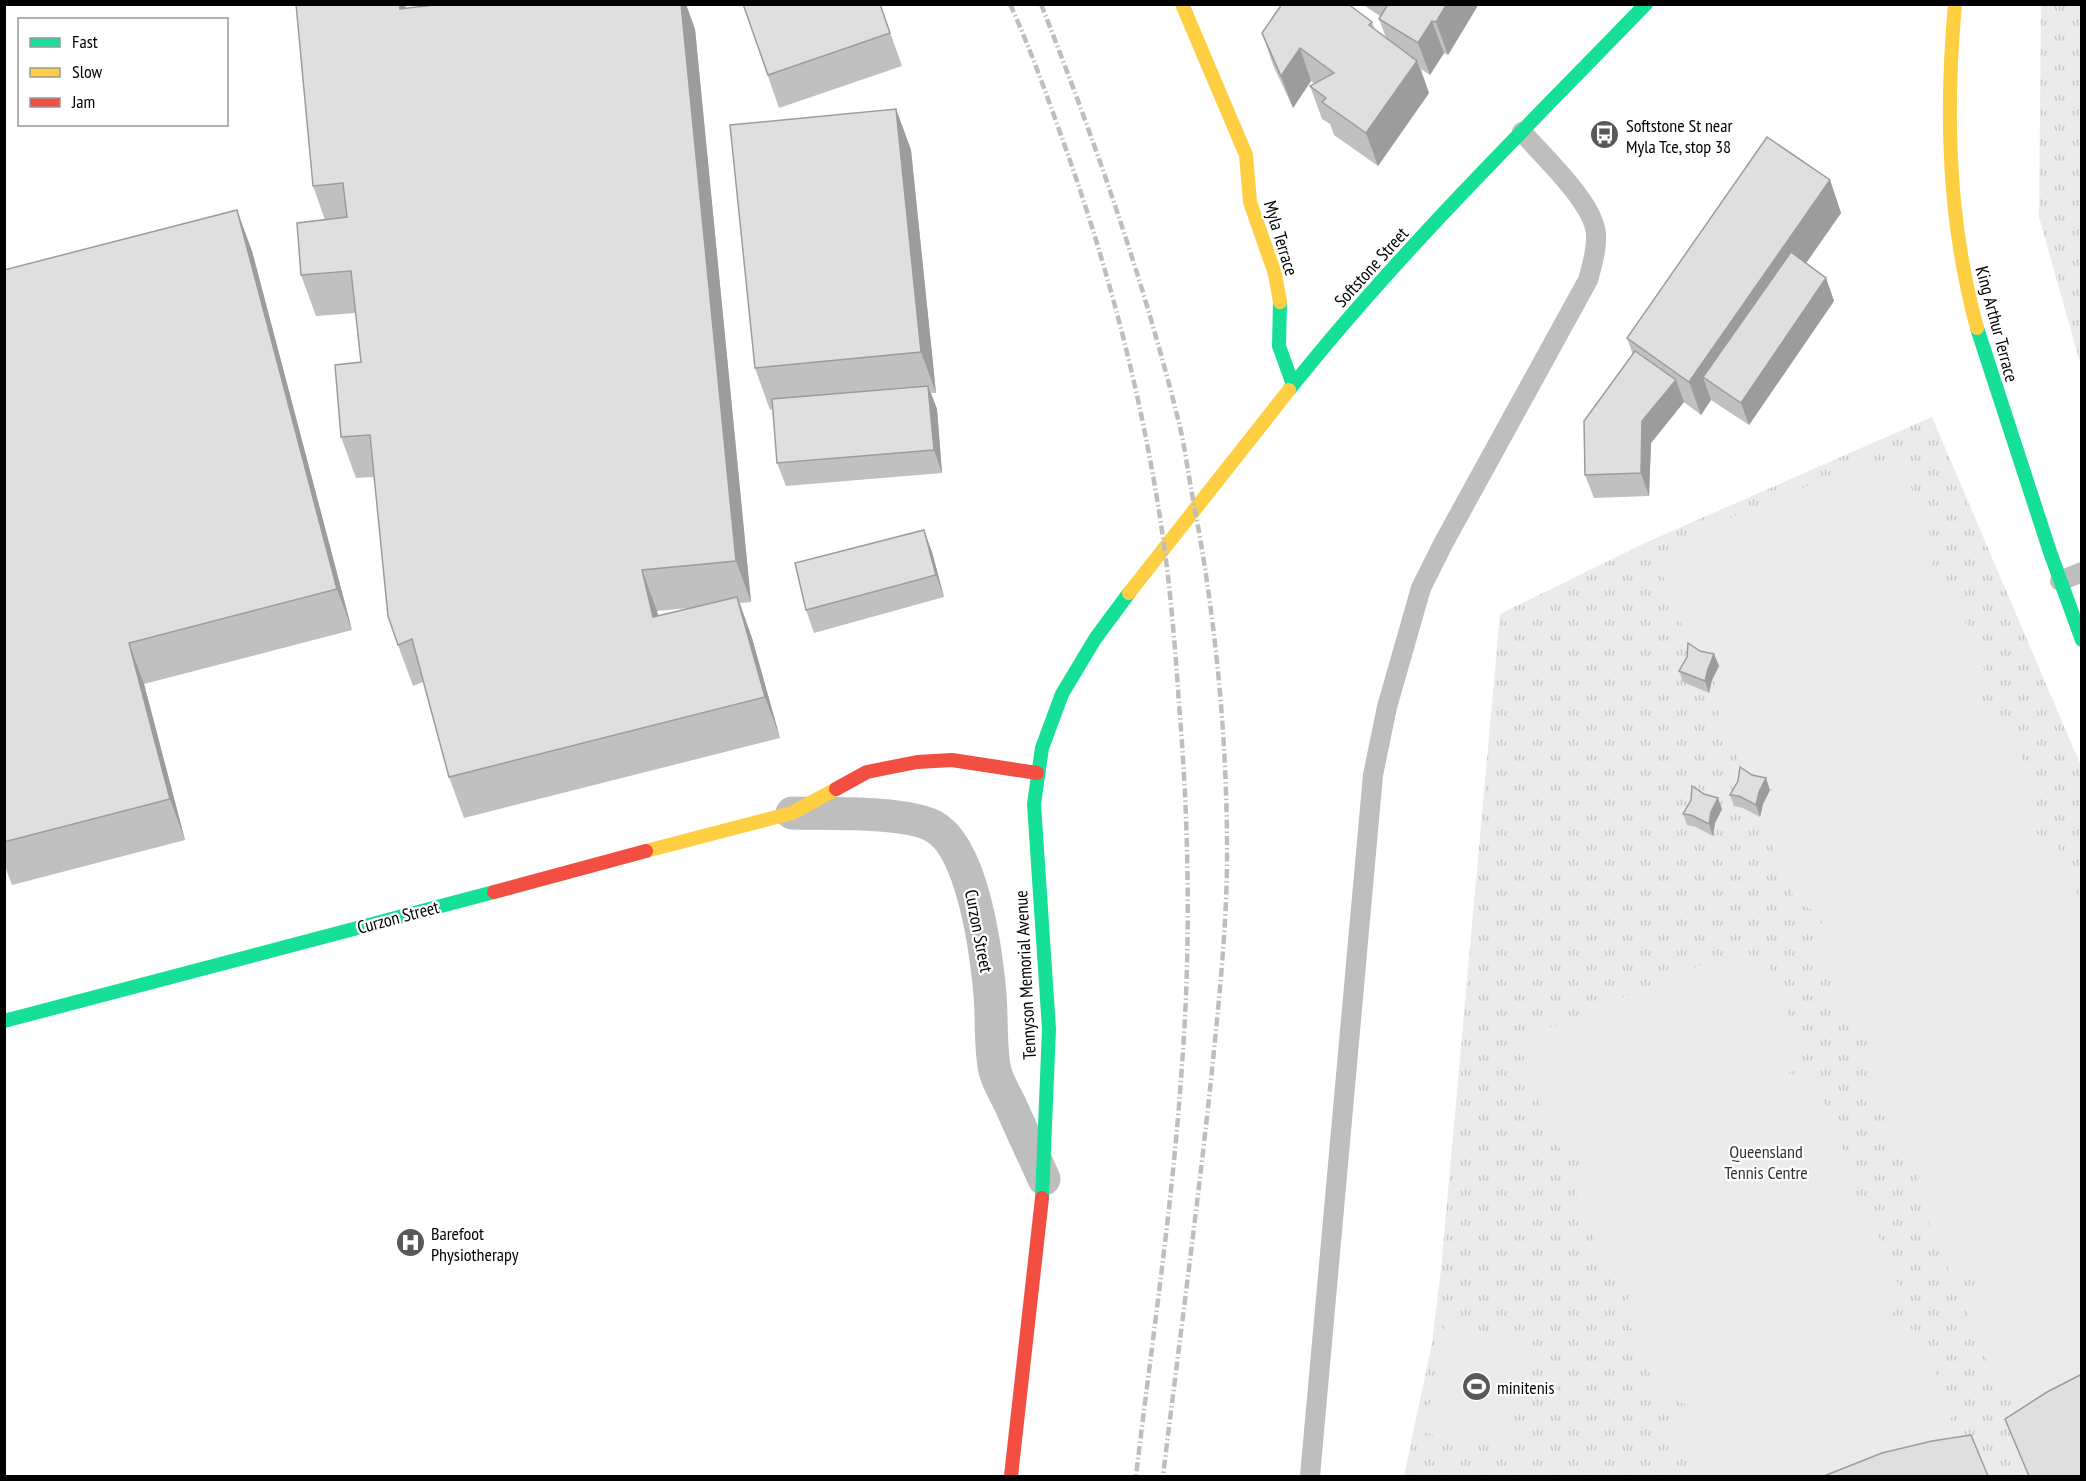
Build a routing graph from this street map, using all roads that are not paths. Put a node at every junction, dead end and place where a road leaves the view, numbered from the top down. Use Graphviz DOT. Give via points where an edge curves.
graph roads {
  1 [pos="1182,4"];
  2 [pos="1646,4"];
  3 [pos="1955,4"];
  4 [pos="1522,132"];
  5 [pos="1293,385"];
  6 [pos="1144,572"];
  7 [pos="2082,572"];
  8 [pos="2060,581"];
  9 [pos="2082,639"];
  10 [pos="1037,773"];
  11 [pos="792,813"];
  12 [pos="4,1022"];
  13 [pos="1044,1179"];
  14 [pos="1011,1476"];
  15 [pos="1310,1476"];
  1 -- 5 [label="street, Myla Terrace" via="1246,155 1250,201 1275,274 1280,302 1280,345"];
  2 -- 4 [label="street, Softstone Street"];
  3 -- 8 [label="street, King Arthur Terrace" via="1947,122 1950,176 1966,285"];
  4 -- 5 [label="street, Softstone Street" via="1377,287"];
  4 -- 15 [label="lane" via="1587,206 1594,221 1596,249 1588,280 1421,588 1387,707 1372,776"];
  5 -- 6 [label="street, Softstone Street"];
  6 -- 10 [label="street, Tennyson Memorial Avenue" via="1095,639 1062,694"];
  7 -- 8 [label="lane"];
  8 -- 9 [label="street, King Arthur Terrace"];
  10 -- 11 [label="street, Curzon Street" via="952,760 917,762 867,772"];
  10 -- 13 [label="street, Tennyson Memorial Avenue" via="1034,833 1049,1029"];
  11 -- 12 [label="street, Curzon Street"];
  11 -- 13 [label="street, Curzon Street" via="911,820 932,825 958,850 968,874 985,954 995,1071"];
  13 -- 14 [label="street, Tennyson Memorial Avenue"];
}
